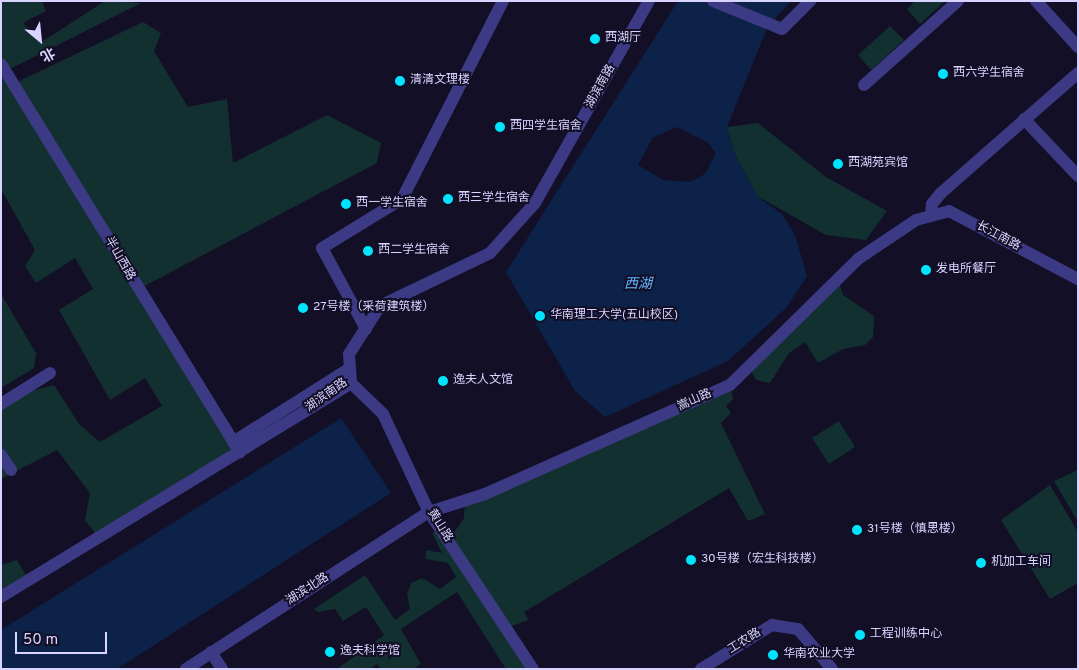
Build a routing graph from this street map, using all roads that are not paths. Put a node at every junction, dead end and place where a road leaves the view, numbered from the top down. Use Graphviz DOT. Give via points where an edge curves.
graph roads {
  1 [pos="503,1"];
  2 [pos="649,1"];
  3 [pos="712,1"];
  4 [pos="810,1"];
  5 [pos="958,1"];
  6 [pos="1036,1"];
  7 [pos="1078,47"];
  8 [pos="1,64"];
  9 [pos="1078,73"];
  10 [pos="864,85"];
  11 [pos="1024,119"];
  12 [pos="1078,176"];
  13 [pos="931,216"];
  14 [pos="916,220"];
  15 [pos="1078,279"];
  16 [pos="366,329"];
  17 [pos="350,368"];
  18 [pos="50,373"];
  19 [pos="351,382"];
  20 [pos="1,404"];
  21 [pos="236,447"];
  22 [pos="1,455"];
  23 [pos="11,470"];
  24 [pos="430,512"];
  25 [pos="1,598"];
  26 [pos="212,652"];
  27 [pos="186,669"];
  28 [pos="222,669"];
  29 [pos="532,669"];
  30 [pos="701,669"];
  31 [pos="832,669"];
  1 -- 16 [label="street" via="402,199 322,248"];
  2 -- 16 [label="street, 湖滨南路" via="535,203 490,253 380,306"];
  3 -- 4 [label="street" via="778,27"];
  5 -- 10 [label="street"];
  6 -- 7 [label="street"];
  8 -- 21 [label="street, 半山西路"];
  9 -- 11 [label="street"];
  11 -- 12 [label="street"];
  11 -- 13 [label="street" via="941,192 932,204"];
  13 -- 14 [label="street, 长江南路"];
  13 -- 15 [label="street, 长江南路" via="949,210"];
  14 -- 24 [label="street, 嵩山路" via="858,259 730,385 485,494"];
  16 -- 17 [label="street, 湖滨南路" via="349,354"];
  17 -- 19 [label="street, 湖滨南路"];
  17 -- 21 [label="street"];
  18 -- 20 [label="street"];
  19 -- 21 [label="street, 湖滨南路"];
  19 -- 24 [label="street, 黄山路" via="383,414"];
  21 -- 25 [label="street, 湖滨南路"];
  22 -- 23 [label="street"];
  24 -- 26 [label="street, 湖滨北路"];
  24 -- 29 [label="street, 黄山路"];
  26 -- 27 [label="street, 湖滨北路"];
  26 -- 28 [label="street"];
  30 -- 31 [label="street, 工农路" via="772,625 798,629"];
}
